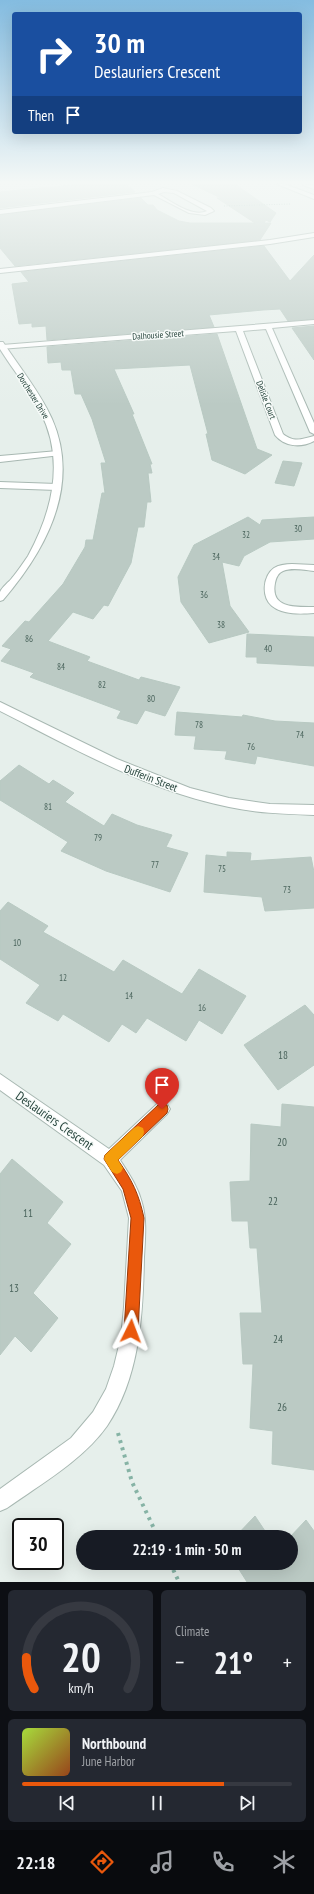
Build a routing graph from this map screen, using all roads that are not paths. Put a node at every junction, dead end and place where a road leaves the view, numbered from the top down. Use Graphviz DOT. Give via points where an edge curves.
graph roads {
  1 [pos="128,258"];
  2 [pos="0,272"];
  3 [pos="314,322"];
  4 [pos="268,326"];
  5 [pos="239,329"];
  6 [pos="1,345"];
  7 [pos="314,432"];
  8 [pos="314,438"];
  9 [pos="58,453"];
  10 [pos="0,459"];
  11 [pos="0,486"];
  12 [pos="57,487"];
  13 [pos="314,568"];
  14 [pos="0,598"];
  15 [pos="314,610"];
  16 [pos="0,706"];
  17 [pos="314,810"];
  18 [pos="0,1081"];
  19 [pos="162,1109"];
  20 [pos="110,1159"];
  21 [pos="0,1501"];
  1 -- 2 [label="street"];
  3 -- 4 [label="street, Dalhousie Street"];
  4 -- 5 [label="street, Dalhousie Street"];
  4 -- 7 [label="street"];
  5 -- 6 [label="street, Dalhousie Street"];
  5 -- 8 [label="street, Delisle Court" via="279,435 297,443 308,442"];
  6 -- 9 [label="street, Dorchester Drive" via="48,419"];
  9 -- 10 [label="street"];
  9 -- 12 [label="street, Dorchester Drive"];
  11 -- 12 [label="street"];
  12 -- 14 [label="street, Dorchester Drive" via="44,537 29,562"];
  13 -- 15 [label="street" via="294,566 278,570 273,575 268,591 272,600 281,607"];
  16 -- 17 [label="street, Dufferin Street" via="128,770 175,788 206,798 259,807"];
  18 -- 20 [label="street, Deslauriers Crescent"];
  19 -- 20 [label="street"];
  20 -- 21 [label="street, Deslauriers Crescent" via="128,1186 138,1218 126,1361 109,1405 81,1443"];
}
